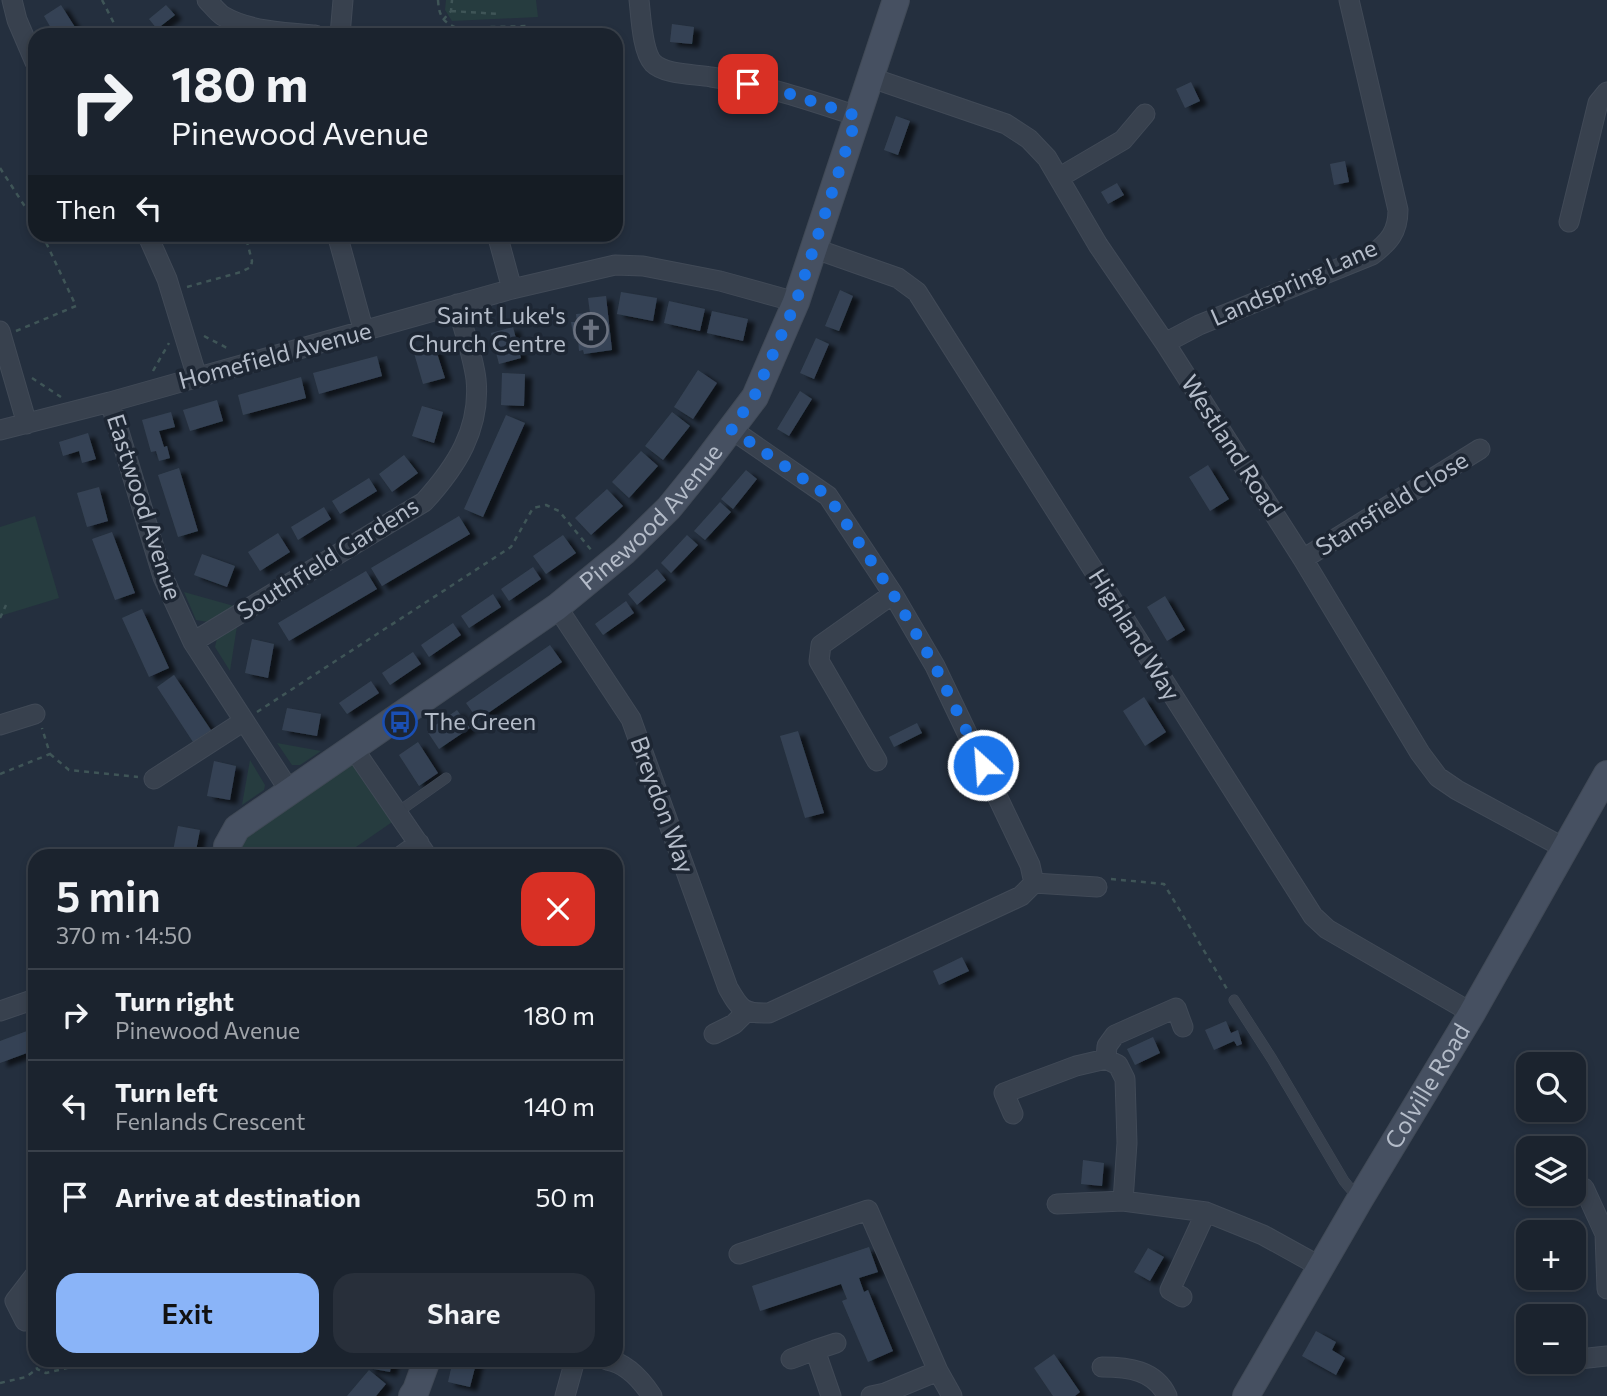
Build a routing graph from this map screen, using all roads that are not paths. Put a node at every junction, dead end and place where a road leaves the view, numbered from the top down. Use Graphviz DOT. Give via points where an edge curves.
graph roads {
  1 [pos="12,0"];
  2 [pos="207,0"];
  3 [pos="343,0"];
  4 [pos="639,0"];
  5 [pos="896,0"];
  6 [pos="1349,0"];
  7 [pos="263,28"];
  8 [pos="341,28"];
  9 [pos="28,46"];
  10 [pos="872,78"];
  11 [pos="1607,92"];
  12 [pos="1145,114"];
  13 [pos="857,116"];
  14 [pos="1060,177"];
  15 [pos="1569,222"];
  16 [pos="150,242"];
  17 [pos="339,242"];
  18 [pos="499,242"];
  19 [pos="813,248"];
  20 [pos="512,289"];
  21 [pos="796,302"];
  22 [pos="457,304"];
  23 [pos="364,332"];
  24 [pos="1,334"];
  25 [pos="1165,343"];
  26 [pos="197,377"];
  27 [pos="110,402"];
  28 [pos="27,424"];
  29 [pos="731,429"];
  30 [pos="0,430"];
  31 [pos="1480,449"];
  32 [pos="1303,559"];
  33 [pos="893,594"];
  34 [pos="556,607"];
  35 [pos="193,642"];
  36 [pos="35,714"];
  37 [pos="244,721"];
  38 [pos="0,725"];
  39 [pos="353,748"];
  40 [pos="877,761"];
  41 [pos="1607,774"];
  42 [pos="446,778"];
  43 [pos="154,779"];
  44 [pos="289,790"];
  45 [pos="398,812"];
  46 [pos="227,849"];
  47 [pos="423,849"];
  48 [pos="1566,849"];
  49 [pos="1034,883"];
  50 [pos="1101,883"];
  51 [pos="1234,1000"];
  52 [pos="28,1001"];
  53 [pos="0,1011"];
  54 [pos="747,1011"];
  55 [pos="1472,1013"];
  56 [pos="1184,1027"];
  57 [pos="714,1034"];
  58 [pos="1106,1059"];
  59 [pos="1013,1114"];
  60 [pos="1586,1192"];
  61 [pos="1360,1199"];
  62 [pos="1123,1201"];
  63 [pos="1057,1204"];
  64 [pos="1206,1212"];
  65 [pos="739,1254"];
  66 [pos="1321,1267"];
  67 [pos="28,1281"];
  68 [pos="1607,1289"];
  69 [pos="1170,1290"];
  70 [pos="8,1300"];
  71 [pos="25,1321"];
  72 [pos="836,1343"];
  73 [pos="815,1350"];
  74 [pos="1607,1356"];
  75 [pos="1586,1358"];
  76 [pos="791,1359"];
  77 [pos="425,1367"];
  78 [pos="573,1367"];
  79 [pos="623,1367"];
  80 [pos="1102,1367"];
  81 [pos="938,1371"];
  82 [pos="419,1394"];
  83 [pos="880,1395"];
  84 [pos="565,1396"];
  85 [pos="652,1396"];
  86 [pos="831,1396"];
  87 [pos="952,1396"];
  88 [pos="1167,1396"];
  89 [pos="1245,1396"];
  1 -- 9 [label="street"];
  2 -- 7 [label="street" via="223,15"];
  3 -- 8 [label="street"];
  4 -- 13 [label="street" via="645,44 653,63 667,70 787,93"];
  5 -- 10 [label="street, Pinewood Avenue"];
  6 -- 25 [label="street, Landspring Lane" via="1398,210 1394,235 1372,255"];
  10 -- 13 [label="street, Pinewood Avenue"];
  10 -- 14 [label="street, Westland Road" via="1006,124 1028,139"];
  11 -- 15 [label="street" via="1598,103"];
  12 -- 14 [label="street" via="1123,140"];
  13 -- 19 [label="street, Pinewood Avenue"];
  14 -- 25 [label="street, Westland Road" via="1098,245"];
  16 -- 26 [label="street"];
  17 -- 23 [label="street"];
  18 -- 20 [label="street"];
  19 -- 21 [label="street, Pinewood Avenue"];
  19 -- 55 [label="street, Highland Way" via="898,278 917,292 1313,916 1327,929"];
  20 -- 21 [label="street, Homefield Avenue" via="615,265 643,266"];
  20 -- 22 [label="street, Homefield Avenue"];
  21 -- 29 [label="street, Pinewood Avenue" via="754,397"];
  22 -- 23 [label="street, Homefield Avenue"];
  22 -- 35 [label="street, Southfield Gardens" via="476,380 474,419 465,448 447,476 424,502"];
  23 -- 26 [label="street, Homefield Avenue"];
  24 -- 28 [label="street"];
  25 -- 32 [label="street, Westland Road"];
  26 -- 27 [label="street, Homefield Avenue"];
  27 -- 28 [label="street, Homefield Avenue"];
  27 -- 35 [label="street, Eastwood Avenue" via="163,577"];
  28 -- 30 [label="street, Homefield Avenue"];
  29 -- 33 [label="street" via="828,496"];
  29 -- 34 [label="street, Pinewood Avenue" via="669,508"];
  31 -- 32 [label="street, Stansfield Close"];
  32 -- 48 [label="street, Westland Road" via="1438,777"];
  33 -- 40 [label="street" via="821,645 819,661"];
  33 -- 49 [label="street" via="935,666 1030,865"];
  34 -- 39 [label="street, Pinewood Avenue"];
  34 -- 54 [label="street, Breydon Way" via="631,719 728,988 739,1008"];
  35 -- 37 [label="street, Eastwood Avenue"];
  36 -- 38 [label="street"];
  37 -- 43 [label="street"];
  37 -- 44 [label="street, Eastwood Avenue"];
  39 -- 44 [label="street, Pinewood Avenue"];
  39 -- 45 [label="street"];
  41 -- 48 [label="street, Colville Road"];
  42 -- 45 [label="lane"];
  44 -- 46 [label="street, Pinewood Avenue" via="237,828"];
  45 -- 47 [label="street"];
  48 -- 55 [label="street, Colville Road"];
  49 -- 50 [label="street"];
  49 -- 54 [label="street" via="1021,896 769,1013"];
  51 -- 61 [label="lane" via="1344,1181"];
  52 -- 53 [label="street"];
  54 -- 57 [label="street"];
  55 -- 61 [label="street, Colville Road"];
  56 -- 58 [label="street" via="1176,1008 1115,1035 1107,1046"];
  58 -- 59 [label="street" via="1000,1086"];
  58 -- 62 [label="street" via="1118,1065 1125,1080"];
  60 -- 68 [label="street" via="1605,1234"];
  61 -- 66 [label="street, Colville Road"];
  62 -- 63 [label="street"];
  62 -- 64 [label="street"];
  64 -- 66 [label="street" via="1263,1235"];
  64 -- 69 [label="street"];
  65 -- 81 [label="street" via="868,1210"];
  66 -- 89 [label="street, Colville Road"];
  67 -- 70 [label="street"];
  70 -- 71 [label="street"];
  72 -- 73 [label="street"];
  73 -- 76 [label="street"];
  73 -- 86 [label="street"];
  74 -- 75 [label="street"];
  77 -- 82 [label="street"];
  78 -- 84 [label="street"];
  79 -- 85 [label="street" via="640,1378"];
  80 -- 88 [label="street" via="1124,1367 1150,1375"];
  81 -- 83 [label="street"];
  81 -- 87 [label="street"];
}
